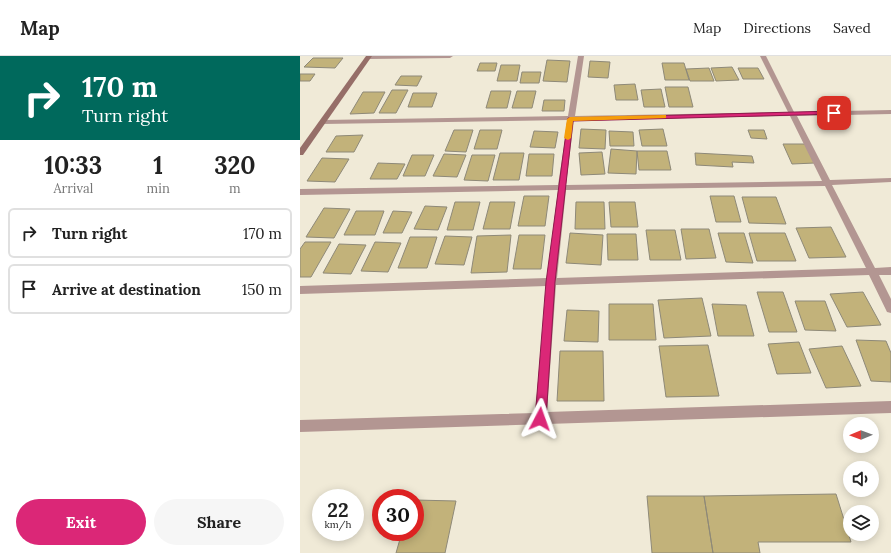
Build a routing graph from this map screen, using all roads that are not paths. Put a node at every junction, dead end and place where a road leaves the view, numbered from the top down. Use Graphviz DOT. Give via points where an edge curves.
graph roads {
  1 [pos="369,56"];
  2 [pos="450,56"];
  3 [pos="581,56"];
  4 [pos="763,56"];
  5 [pos="891,112"];
  6 [pos="792,114"];
  7 [pos="570,119"];
  8 [pos="323,122"];
  9 [pos="300,153"];
  10 [pos="891,180"];
  11 [pos="827,183"];
  12 [pos="561,186"];
  13 [pos="300,192"];
  14 [pos="891,270"];
  15 [pos="872,271"];
  16 [pos="551,282"];
  17 [pos="300,290"];
  18 [pos="891,309"];
  19 [pos="891,407"];
  20 [pos="540,419"];
  21 [pos="300,426"];
  1 -- 2 [label="street"];
  1 -- 8 [label="street"];
  3 -- 7 [label="street"];
  4 -- 6 [label="street"];
  5 -- 6 [label="street"];
  6 -- 7 [label="street"];
  6 -- 11 [label="street"];
  7 -- 8 [label="street"];
  7 -- 12 [label="street"];
  8 -- 9 [label="street"];
  10 -- 11 [label="street"];
  11 -- 12 [label="street"];
  11 -- 15 [label="street"];
  12 -- 13 [label="street"];
  12 -- 16 [label="street"];
  14 -- 15 [label="street"];
  15 -- 16 [label="street"];
  15 -- 18 [label="street"];
  16 -- 17 [label="street"];
  16 -- 20 [label="street"];
  19 -- 20 [label="street"];
  20 -- 21 [label="street"];
}
